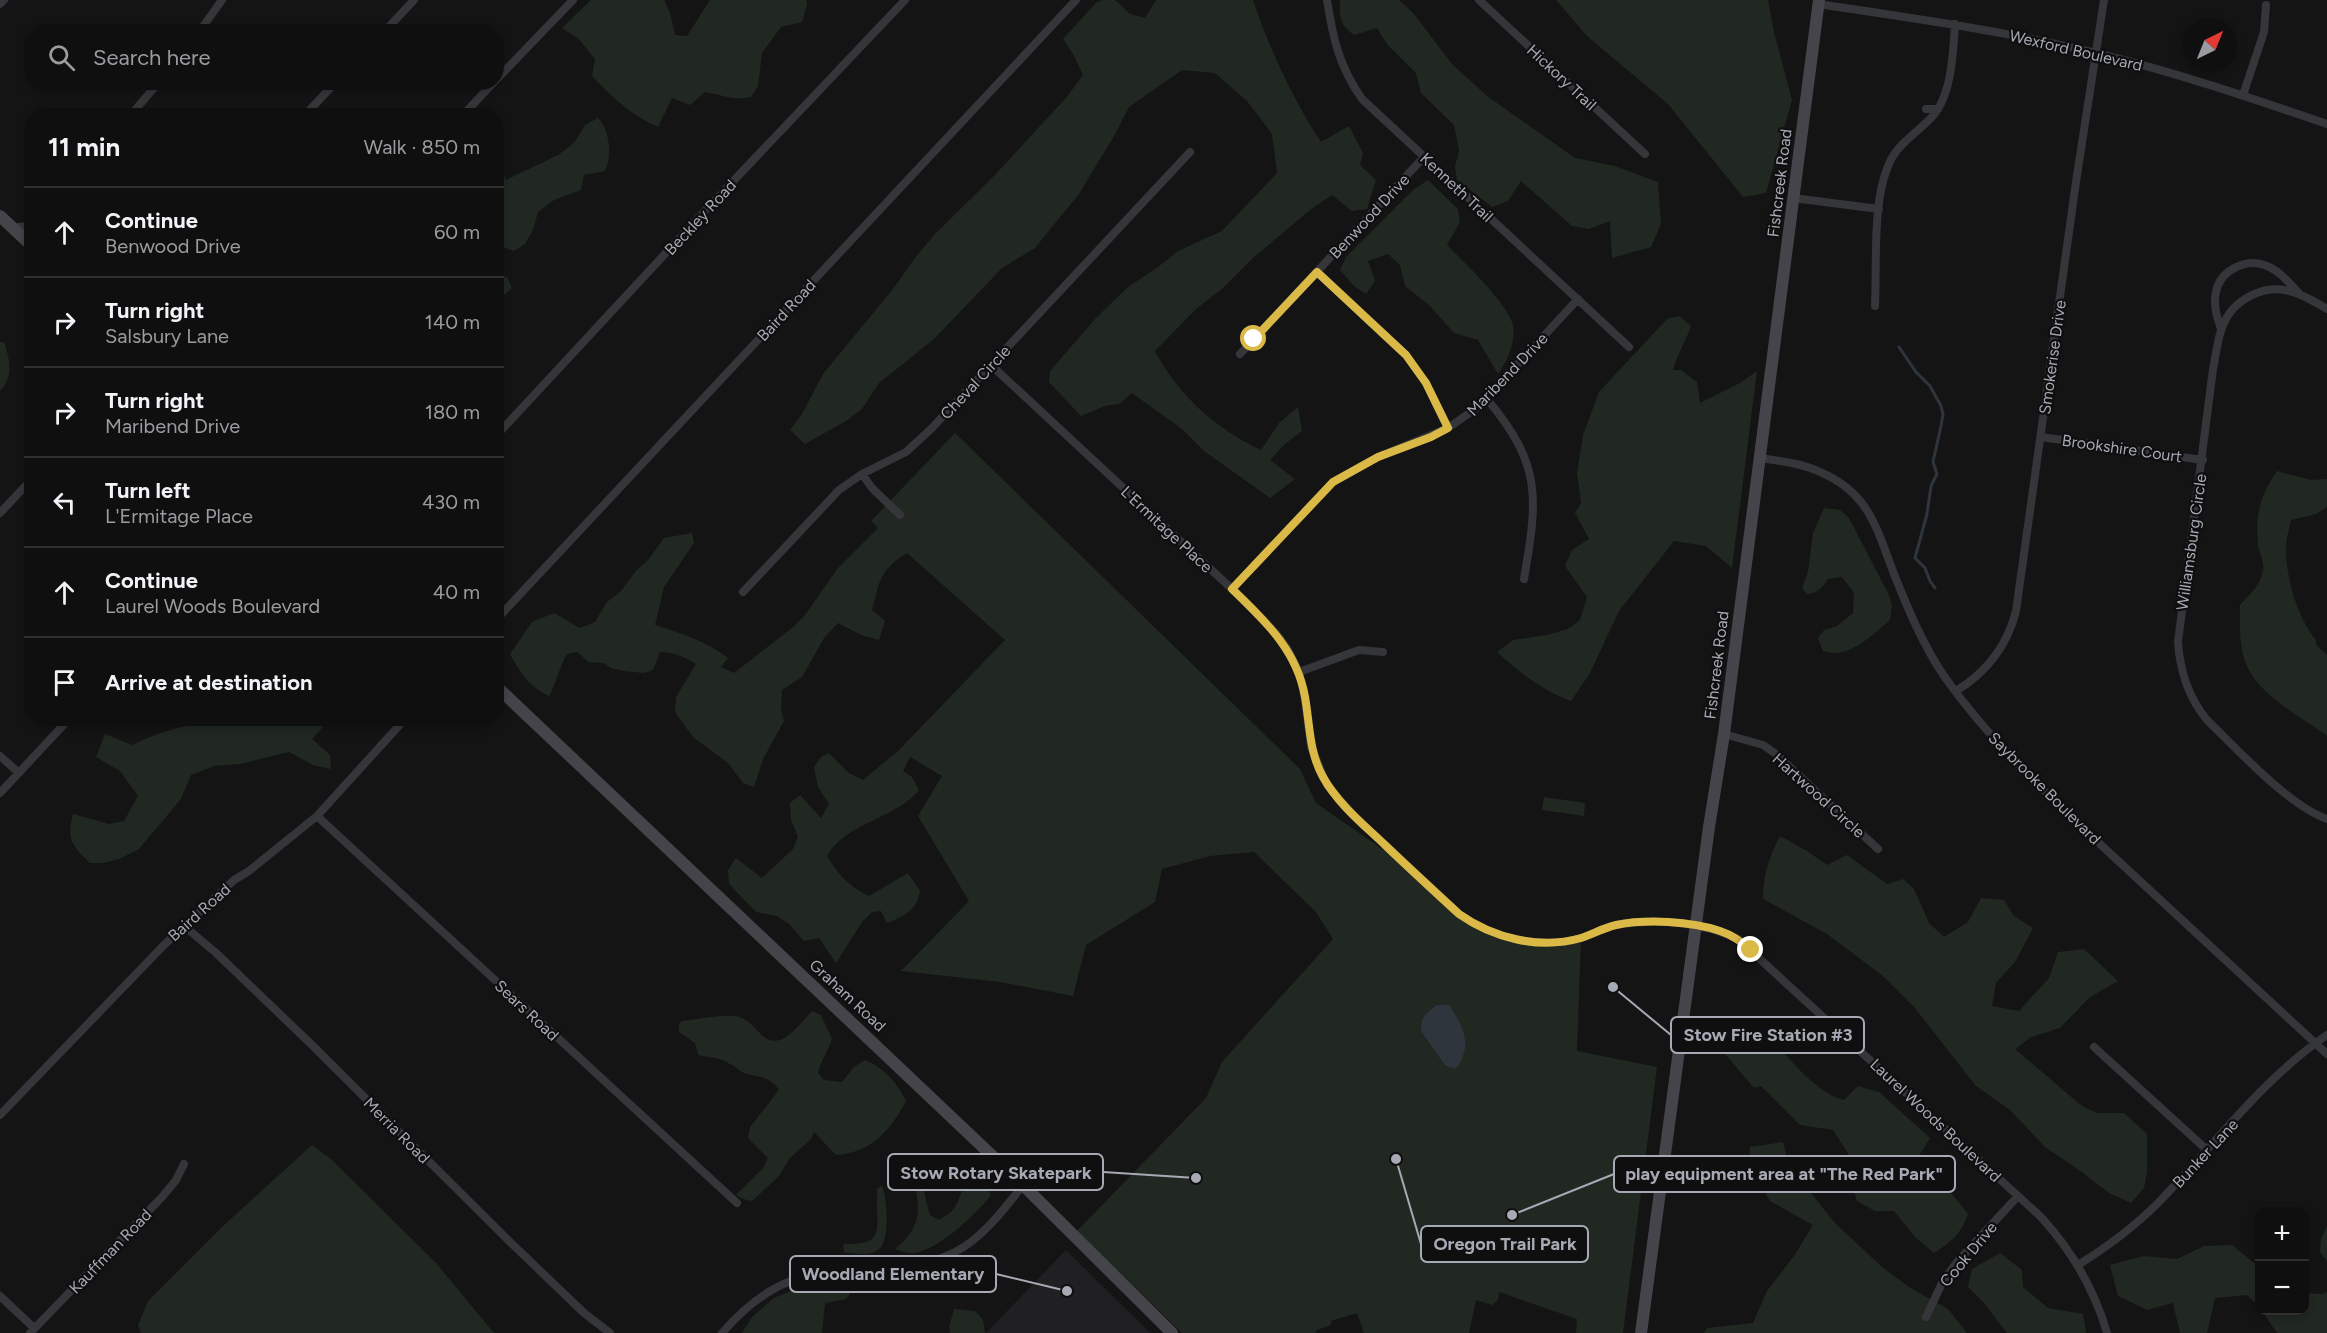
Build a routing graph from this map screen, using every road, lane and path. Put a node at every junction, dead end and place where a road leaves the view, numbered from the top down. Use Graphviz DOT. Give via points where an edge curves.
graph roads {
  1 [pos="4,0"];
  2 [pos="222,0"];
  3 [pos="414,0"];
  4 [pos="573,0"];
  5 [pos="905,0"];
  6 [pos="1076,0"];
  7 [pos="1326,0"];
  8 [pos="1479,0"];
  9 [pos="2104,0"];
  10 [pos="1819,2"];
  11 [pos="0,4"];
  12 [pos="2266,5"];
  13 [pos="205,24"];
  14 [pos="392,24"];
  15 [pos="1955,24"];
  16 [pos="2097,53"];
  17 [pos="504,72"];
  18 [pos="152,90"];
  19 [pos="328,90"];
  20 [pos="487,90"];
  21 [pos="2243,95"];
  22 [pos="137,108"];
  23 [pos="312,108"];
  24 [pos="470,108"];
  25 [pos="1926,109"];
  26 [pos="1938,109"];
  27 [pos="2327,124"];
  28 [pos="1190,152"];
  29 [pos="1645,154"];
  30 [pos="1424,157"];
  31 [pos="1793,198"];
  32 [pos="1879,209"];
  33 [pos="0,216"];
  34 [pos="24,226"];
  35 [pos="13,228"];
  36 [pos="24,238"];
  37 [pos="1317,272"];
  38 [pos="2300,294"];
  39 [pos="1578,299"];
  40 [pos="1875,306"];
  41 [pos="2327,309"];
  42 [pos="2221,329"];
  43 [pos="1629,347"];
  44 [pos="1240,354"];
  45 [pos="991,365"];
  46 [pos="1487,399"];
  47 [pos="504,427"];
  48 [pos="1448,428"];
  49 [pos="2041,437"];
  50 [pos="1759,458"];
  51 [pos="2203,460"];
  52 [pos="862,474"];
  53 [pos="24,487"];
  54 [pos="0,513"];
  55 [pos="900,515"];
  56 [pos="1524,579"];
  57 [pos="1232,589"];
  58 [pos="743,592"];
  59 [pos="504,611"];
  60 [pos="1383,652"];
  61 [pos="1299,672"];
  62 [pos="1956,691"];
  63 [pos="504,694"];
  64 [pos="63,726"];
  65 [pos="399,726"];
  66 [pos="1724,734"];
  67 [pos="0,756"];
  68 [pos="19,773"];
  69 [pos="0,793"];
  70 [pos="317,816"];
  71 [pos="2327,819"];
  72 [pos="1878,849"];
  73 [pos="184,926"];
  74 [pos="1695,926"];
  75 [pos="2327,1035"];
  76 [pos="2315,1043"];
  77 [pos="2094,1047"];
  78 [pos="2327,1054"];
  79 [pos="0,1115"];
  80 [pos="2207,1150"];
  81 [pos="184,1164"];
  82 [pos="1023,1185"];
  83 [pos="2018,1196"];
  84 [pos="737,1203"];
  85 [pos="2078,1265"];
  86 [pos="0,1296"];
  87 [pos="1926,1317"];
  88 [pos="32,1331"];
  89 [pos="610,1333"];
  90 [pos="722,1333"];
  91 [pos="1172,1333"];
  92 [pos="1641,1333"];
  93 [pos="2106,1333"];
  1 -- 11 [label="street"];
  2 -- 13 [label="street"];
  3 -- 14 [label="street"];
  4 -- 17 [label="street"];
  5 -- 47 [label="street, Beckley Road"];
  6 -- 59 [label="street, Baird Road"];
  7 -- 30 [label="street, Kenneth Trail" via="1336,51 1351,82 1362,99"];
  8 -- 29 [label="street, Hickory Trail"];
  9 -- 16 [label="street, Smokerise Drive"];
  10 -- 15 [label="street, Wexford Boulevard"];
  10 -- 31 [label="main road, Fishcreek Road"];
  12 -- 21 [label="street" via="2264,32"];
  15 -- 16 [label="street, Wexford Boulevard"];
  15 -- 26 [label="street" via="1950,67"];
  16 -- 21 [label="street, Wexford Boulevard"];
  16 -- 49 [label="street, Smokerise Drive"];
  18 -- 22 [label="street"];
  19 -- 23 [label="street"];
  20 -- 24 [label="street"];
  21 -- 27 [label="street, Wexford Boulevard"];
  25 -- 26 [label="street"];
  26 -- 32 [label="street" via="1894,154 1884,177"];
  28 -- 45 [label="street, Cheval Circle"];
  30 -- 37 [label="street, Benwood Drive"];
  30 -- 39 [label="street, Kenneth Trail"];
  31 -- 32 [label="street"];
  31 -- 50 [label="main road, Fishcreek Road"];
  32 -- 40 [label="street"];
  33 -- 35 [label="main road"];
  34 -- 35 [label="street"];
  35 -- 36 [label="main road"];
  37 -- 44 [label="street, Benwood Drive"];
  37 -- 48 [label="street" via="1406,355 1426,383"];
  38 -- 41 [label="street, Williamsburg Circle"];
  38 -- 42 [label="street, Williamsburg Circle" via="2275,290 2251,296 2233,309"];
  38 -- 42 [label="street" via="2271,267 2248,262 2234,267 2216,289"];
  39 -- 43 [label="street, Kenneth Trail"];
  39 -- 46 [label="street, Maribend Drive"];
  42 -- 51 [label="street, Williamsburg Circle"];
  45 -- 52 [label="street, Cheval Circle" via="915,445"];
  45 -- 57 [label="street, L'Ermitage Place"];
  46 -- 48 [label="street, Maribend Drive"];
  46 -- 56 [label="street" via="1517,439 1530,476 1533,516"];
  48 -- 57 [label="street, Maribend Drive" via="1378,457 1333,482"];
  49 -- 51 [label="street, Brookshire Court"];
  49 -- 62 [label="street, Smokerise Drive" via="2013,625 1994,659 1980,675"];
  50 -- 62 [label="street, Saybrooke Boulevard" via="1821,472 1841,484 1866,508 1885,545 1911,617"];
  50 -- 66 [label="main road, Fishcreek Road"];
  51 -- 71 [label="street, Williamsburg Circle" via="2178,642 2182,674 2207,720 2289,797 2307,811"];
  52 -- 55 [label="street"];
  52 -- 58 [label="street, Cheval Circle" via="839,490"];
  53 -- 54 [label="street"];
  57 -- 61 [label="street, L'Ermitage Place" via="1276,633"];
  60 -- 61 [label="street" via="1359,650"];
  61 -- 74 [label="street, L'Ermitage Place" via="1311,747 1327,785 1354,817 1475,925 1533,942 1566,941 1629,923 1653,921"];
  62 -- 76 [label="street, Saybrooke Boulevard" via="2024,772"];
  63 -- 82 [label="main road, Graham Road"];
  64 -- 68 [label="street"];
  65 -- 70 [label="street, Baird Road"];
  66 -- 72 [label="street, Hartwood Circle" via="1771,750"];
  66 -- 74 [label="main road, Fishcreek Road"];
  67 -- 68 [label="street"];
  68 -- 69 [label="street"];
  70 -- 73 [label="street, Baird Road" via="234,880"];
  70 -- 84 [label="street, Sears Road"];
  73 -- 79 [label="street, Baird Road"];
  73 -- 89 [label="street, Merria Road" via="215,951 584,1313"];
  74 -- 83 [label="street, Laurel Woods Boulevard" via="1723,932 1751,950"];
  74 -- 92 [label="main road, Fishcreek Road"];
  75 -- 76 [label="street, Bunker Lane"];
  76 -- 78 [label="street, Saybrooke Boulevard"];
  76 -- 80 [label="street, Bunker Lane" via="2274,1078"];
  77 -- 80 [label="street"];
  80 -- 85 [label="street, Bunker Lane" via="2145,1215"];
  81 -- 88 [label="street, Kauffman Road" via="163,1196"];
  82 -- 90 [label="street" via="982,1231 957,1251 898,1269 840,1270 793,1278 761,1296"];
  82 -- 91 [label="main road, Graham Road"];
  83 -- 85 [label="street, Laurel Woods Boulevard" via="2052,1228"];
  83 -- 87 [label="street, Cook Drive" via="1958,1261"];
  85 -- 93 [label="street, Laurel Woods Boulevard" via="2097,1303"];
  86 -- 88 [label="street"];
}
